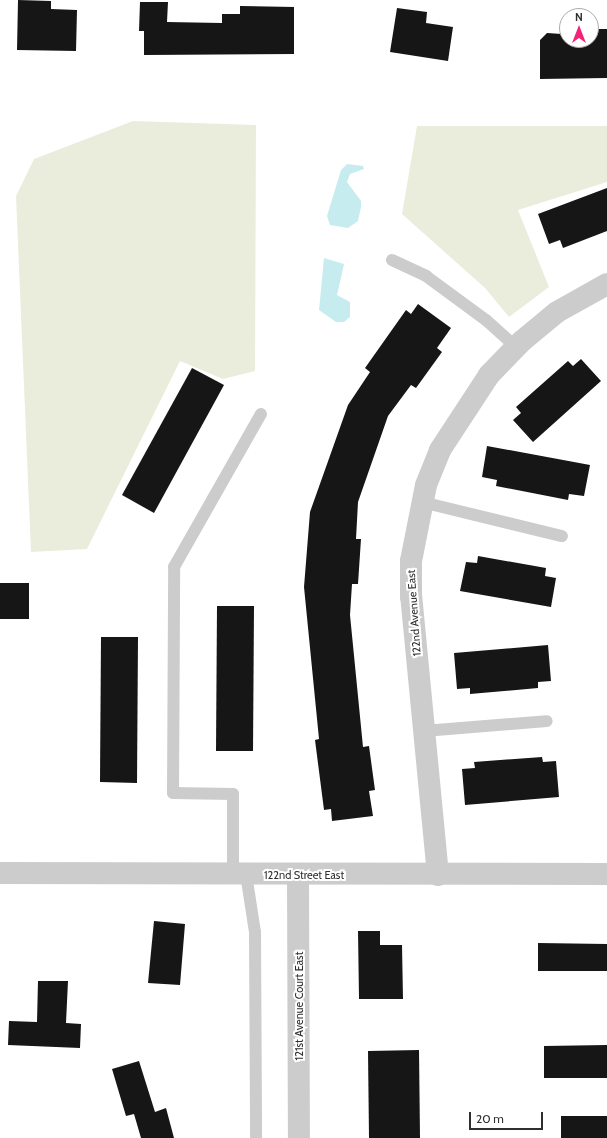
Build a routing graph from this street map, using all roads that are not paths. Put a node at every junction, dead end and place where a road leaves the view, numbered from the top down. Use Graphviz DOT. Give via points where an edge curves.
graph roads {
  1 [pos="392,260"];
  2 [pos="607,284"];
  3 [pos="516,347"];
  4 [pos="261,414"];
  5 [pos="422,502"];
  6 [pos="562,536"];
  7 [pos="547,721"];
  8 [pos="424,731"];
  9 [pos="0,873"];
  10 [pos="239,874"];
  11 [pos="607,874"];
  12 [pos="298,875"];
  13 [pos="438,875"];
  14 [pos="256,1138"];
  15 [pos="299,1138"];
  1 -- 3 [label="lane" via="426,276 486,320"];
  2 -- 3 [label="street, 122nd Avenue East" via="557,312"];
  3 -- 5 [label="street, 122nd Avenue East" via="489,375 460,417 440,450"];
  4 -- 10 [label="lane" via="174,567 173,793 233,794"];
  5 -- 6 [label="lane"];
  5 -- 8 [label="street, 122nd Avenue East" via="411,561 411,597"];
  7 -- 8 [label="lane"];
  8 -- 13 [label="street, 122nd Avenue East"];
  9 -- 10 [label="street, 122nd Street East"];
  10 -- 12 [label="street, 122nd Street East"];
  10 -- 14 [label="lane" via="255,932"];
  11 -- 13 [label="street, 122nd Street East"];
  12 -- 13 [label="street, 122nd Street East"];
  12 -- 15 [label="street, 121st Avenue Court East"];
}
